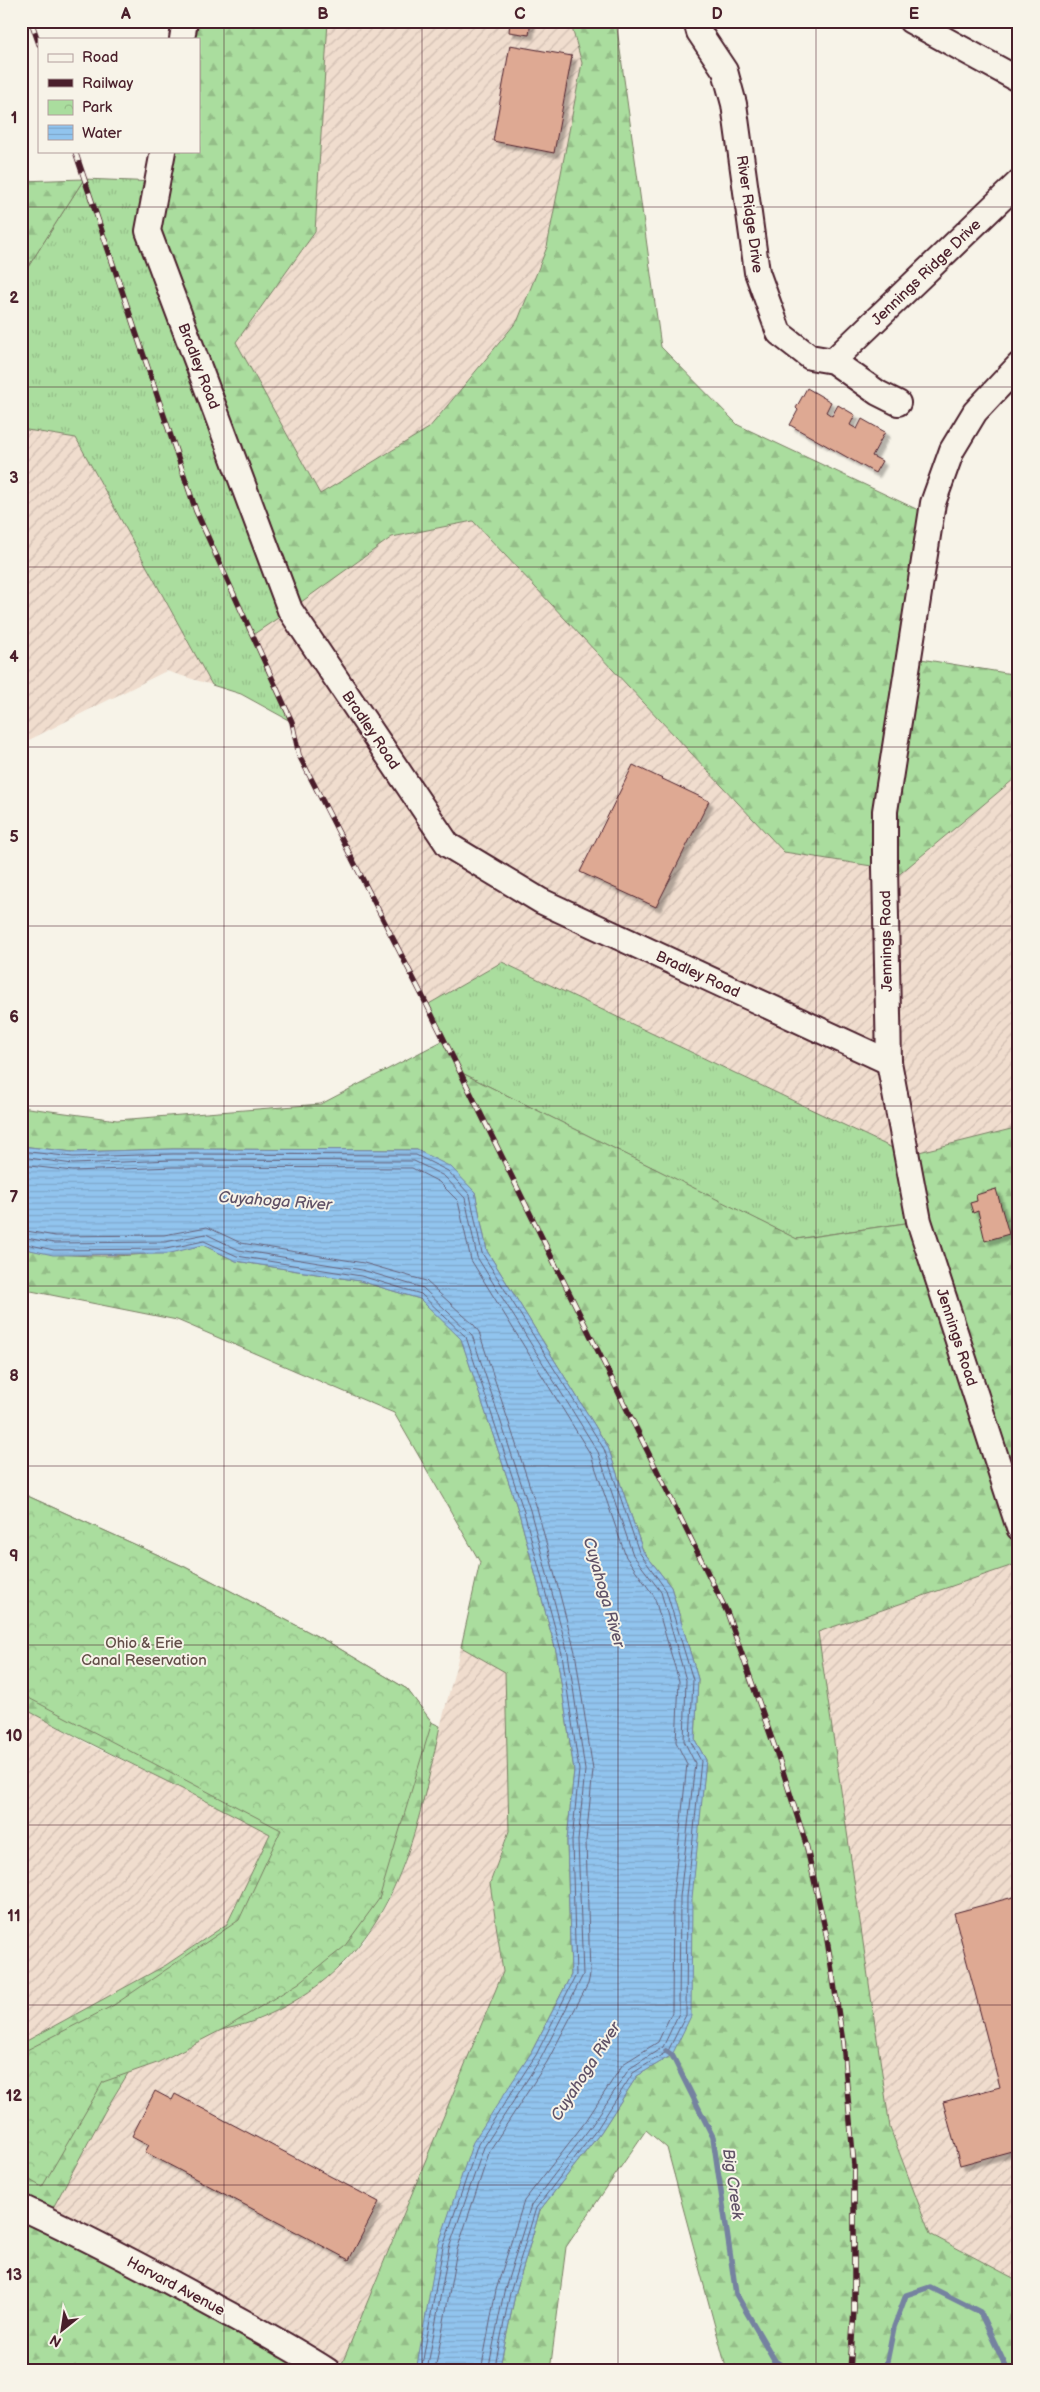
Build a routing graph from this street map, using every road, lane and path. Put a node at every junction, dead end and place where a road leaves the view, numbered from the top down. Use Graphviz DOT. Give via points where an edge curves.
graph roads {
  1 [pos="185,21"];
  2 [pos="696,21"];
  3 [pos="911,21"];
  4 [pos="182,38"];
  5 [pos="1019,80"];
  6 [pos="163,152"];
  7 [pos="1019,182"];
  8 [pos="833,361"];
  9 [pos="1019,365"];
  10 [pos="898,403"];
  11 [pos="889,1062"];
  12 [pos="1019,1528"];
  13 [pos="21,2207"];
  14 [pos="328,2371"];
  1 -- 4 [label="street"];
  2 -- 8 [label="street, River Ridge Drive" via="699,32 725,71 734,104 757,272 779,333 810,358"];
  3 -- 5 [label="street"];
  6 -- 11 [label="street, Bradley Road" via="148,231 290,610 448,845 540,901"];
  7 -- 8 [label="street, Jennings Ridge Drive"];
  8 -- 10 [label="street, River Ridge Drive"];
  9 -- 11 [label="street, Jennings Road" via="975,412 952,450 933,503 885,811"];
  11 -- 12 [label="street, Jennings Road" via="919,1221"];
  13 -- 14 [label="street, Harvard Avenue" via="193,2294"];
}
